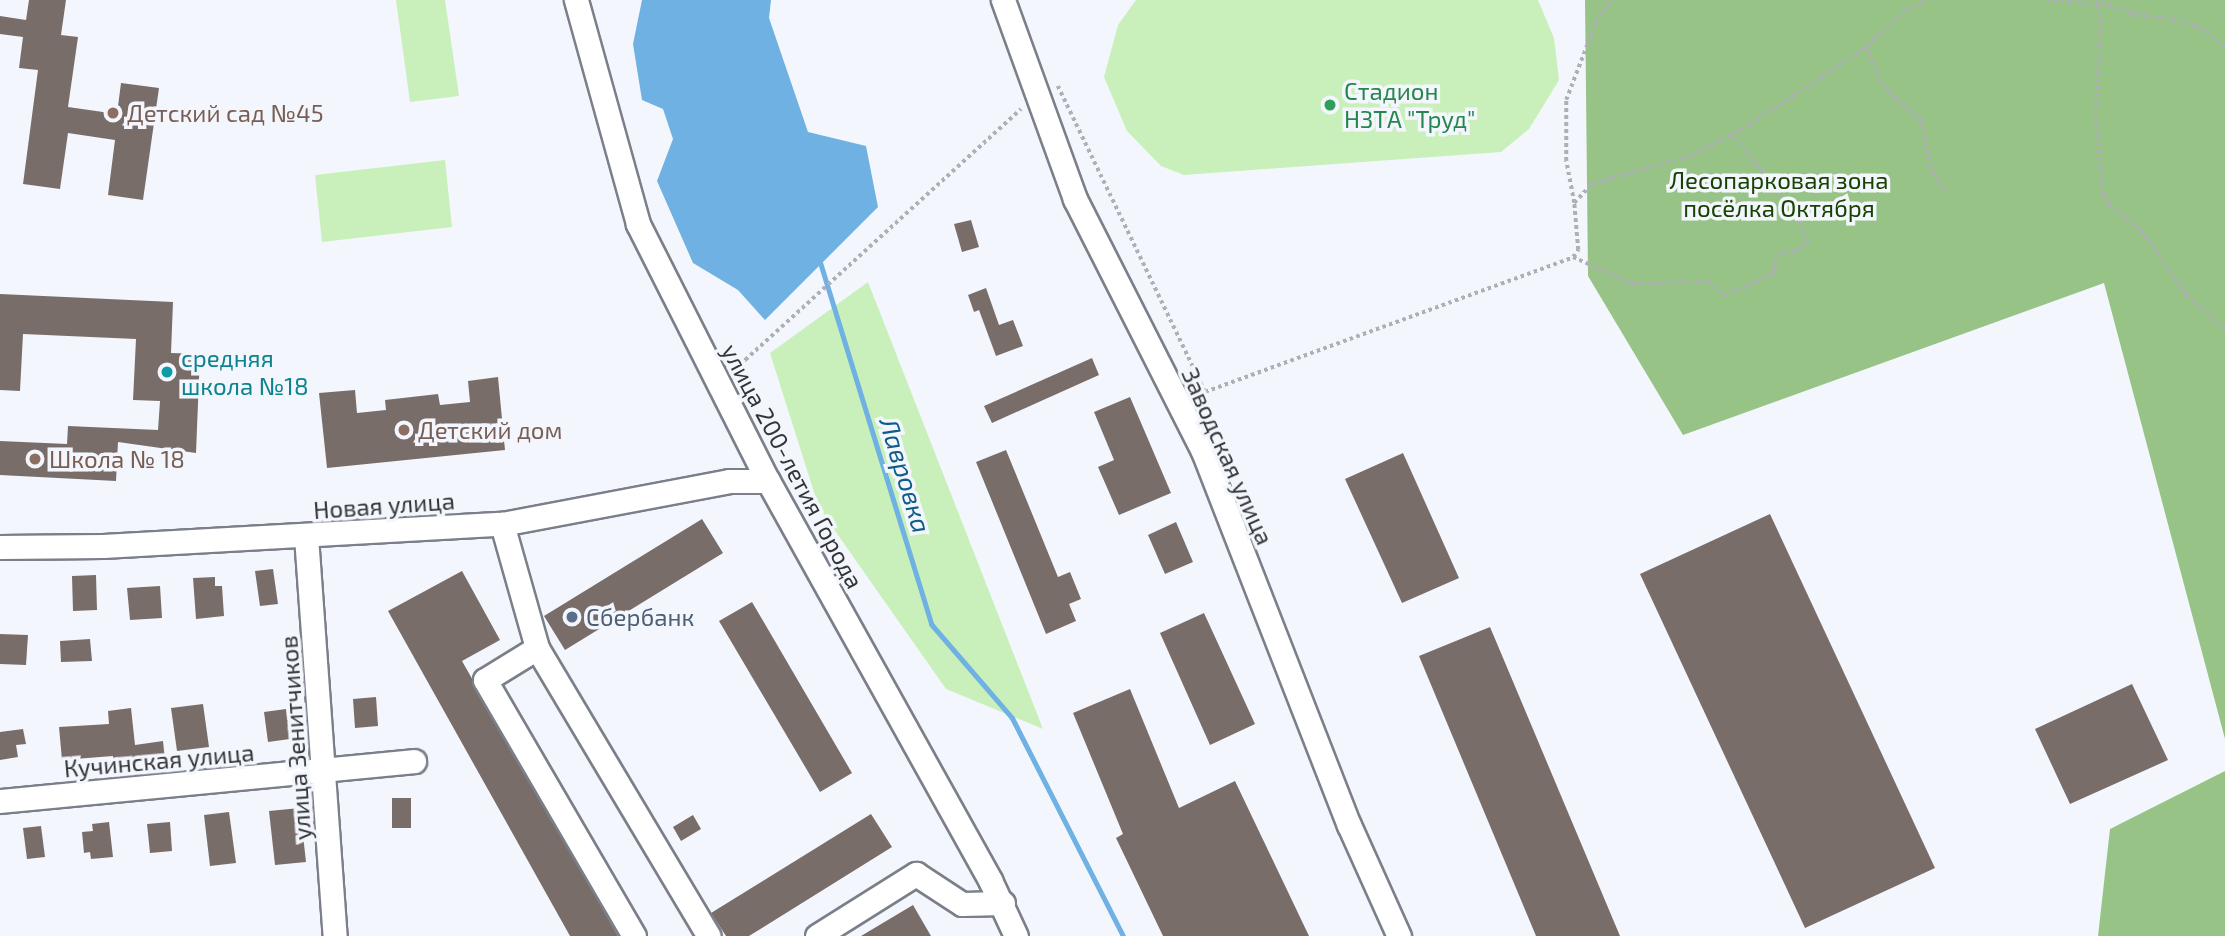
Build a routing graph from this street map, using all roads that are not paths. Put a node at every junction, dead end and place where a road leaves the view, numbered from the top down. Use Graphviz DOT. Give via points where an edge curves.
graph roads {
  1 [pos="576,0"];
  2 [pos="1003,0"];
  3 [pos="768,481"];
  4 [pos="502,524"];
  5 [pos="306,536"];
  6 [pos="0,547"];
  7 [pos="537,648"];
  8 [pos="414,761"];
  9 [pos="323,771"];
  10 [pos="0,801"];
  11 [pos="1003,903"];
  12 [pos="335,936"];
  13 [pos="634,936"];
  14 [pos="709,936"];
  15 [pos="817,936"];
  16 [pos="1016,936"];
  17 [pos="1399,936"];
  1 -- 3 [label="street, улица 200-летия Города" via="638,225"];
  2 -- 17 [label="street, Заводская улица" via="1075,200 1203,451 1349,825"];
  3 -- 4 [label="street, Новая улица" via="729,481"];
  3 -- 11 [label="street, улица 200-летия Города"];
  4 -- 5 [label="street, Новая улица"];
  4 -- 7 [label="street"];
  5 -- 6 [label="street, Новая улица"];
  5 -- 9 [label="street, улица Зенитчиков"];
  7 -- 13 [label="street" via="485,680"];
  7 -- 14 [label="street"];
  8 -- 9 [label="street, Кучинская улица"];
  9 -- 10 [label="street, Кучинская улица"];
  9 -- 12 [label="street, улица Зенитчиков"];
  11 -- 15 [label="street" via="962,904 916,874"];
  11 -- 16 [label="street, улица 200-летия Города"];
}
